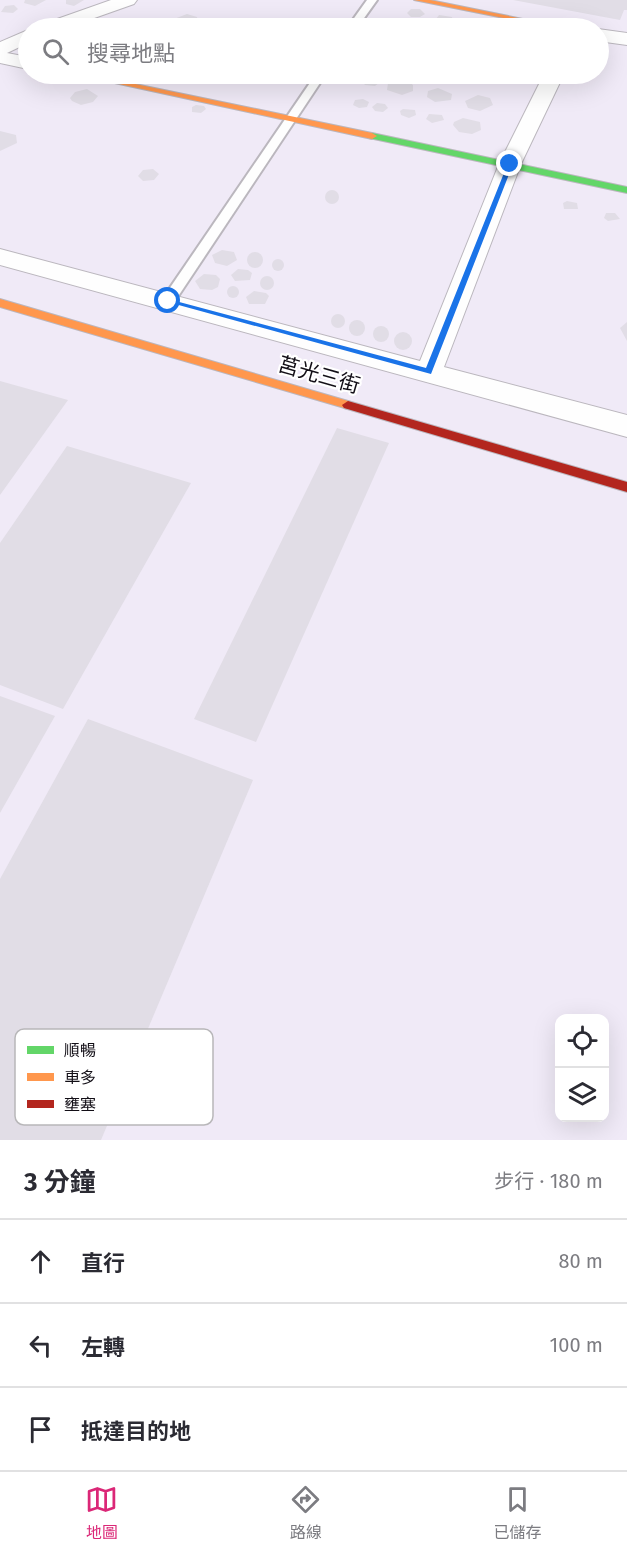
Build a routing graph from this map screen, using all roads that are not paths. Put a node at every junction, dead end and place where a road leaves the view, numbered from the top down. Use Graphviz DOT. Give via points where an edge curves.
graph roads {
  1 [pos="128,0"];
  2 [pos="372,0"];
  3 [pos="418,0"];
  4 [pos="78,18"];
  5 [pos="359,18"];
  6 [pos="511,18"];
  7 [pos="609,36"];
  8 [pos="627,39"];
  9 [pos="18,41"];
  10 [pos="0,49"];
  11 [pos="0,57"];
  12 [pos="18,61"];
  13 [pos="125,84"];
  14 [pos="314,84"];
  15 [pos="549,84"];
  16 [pos="290,118"];
  17 [pos="510,164"];
  18 [pos="627,190"];
  19 [pos="0,258"];
  20 [pos="168,301"];
  21 [pos="0,303"];
  22 [pos="429,372"];
  23 [pos="627,426"];
  24 [pos="627,488"];
  1 -- 4 [label="street"];
  2 -- 5 [label="lane"];
  3 -- 6 [label="street"];
  7 -- 8 [label="street"];
  9 -- 10 [label="street"];
  11 -- 12 [label="street"];
  13 -- 16 [label="street"];
  14 -- 16 [label="lane"];
  15 -- 17 [label="street"];
  16 -- 17 [label="street"];
  16 -- 20 [label="lane"];
  17 -- 18 [label="street"];
  17 -- 22 [label="street"];
  19 -- 20 [label="street"];
  20 -- 22 [label="street"];
  21 -- 24 [label="street, 莒光三街"];
  22 -- 23 [label="street"];
}
